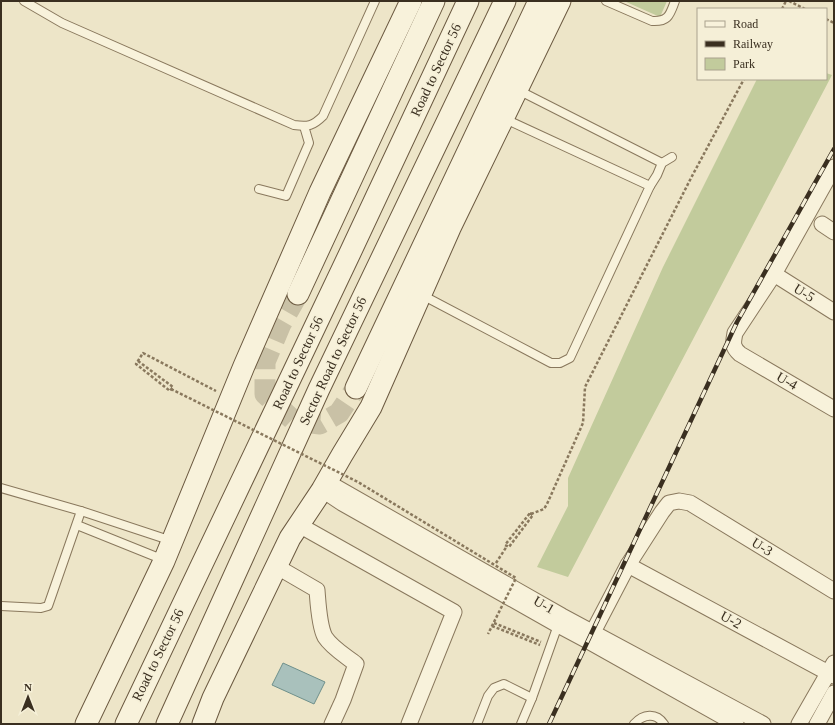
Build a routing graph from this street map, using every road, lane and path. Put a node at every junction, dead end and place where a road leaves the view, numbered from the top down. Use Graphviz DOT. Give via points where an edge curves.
graph roads {
  1 [pos="24,1"];
  2 [pos="375,1"];
  3 [pos="411,1"];
  4 [pos="434,1"];
  5 [pos="468,1"];
  6 [pos="505,1"];
  7 [pos="539,1"];
  8 [pos="560,1"];
  9 [pos="606,1"];
  10 [pos="675,1"];
  11 [pos="787,1"];
  12 [pos="803,8"];
  13 [pos="743,80"];
  14 [pos="517,90"];
  15 [pos="503,118"];
  16 [pos="304,126"];
  17 [pos="672,157"];
  18 [pos="662,163"];
  19 [pos="834,167"];
  20 [pos="650,186"];
  21 [pos="259,189"];
  22 [pos="774,274"];
  23 [pos="298,294"];
  24 [pos="421,294"];
  25 [pos="834,312"];
  26 [pos="356,388"];
  27 [pos="231,399"];
  28 [pos="834,409"];
  29 [pos="324,486"];
  30 [pos="1,488"];
  31 [pos="81,511"];
  32 [pos="77,525"];
  33 [pos="299,525"];
  34 [pos="172,541"];
  35 [pos="164,561"];
  36 [pos="495,565"];
  37 [pos="628,565"];
  38 [pos="276,567"];
  39 [pos="834,591"];
  40 [pos="1,606"];
  41 [pos="493,624"];
  42 [pos="558,626"];
  43 [pos="593,632"];
  44 [pos="488,634"];
  45 [pos="542,642"];
  46 [pos="540,646"];
  47 [pos="832,671"];
  48 [pos="834,692"];
  49 [pos="532,698"];
  50 [pos="86,724"];
  51 [pos="126,724"];
  52 [pos="167,724"];
  53 [pos="203,724"];
  54 [pos="332,724"];
  55 [pos="409,724"];
  56 [pos="477,724"];
  57 [pos="521,724"];
  58 [pos="634,724"];
  59 [pos="664,724"];
  60 [pos="736,724"];
  61 [pos="763,724"];
  62 [pos="799,724"];
  63 [pos="817,724"];
  1 -- 16 [label="lane" via="62,23 294,125"];
  2 -- 16 [label="lane" via="323,116 315,124"];
  3 -- 27 [label="street" via="320,192"];
  4 -- 23 [label="street"];
  5 -- 51 [label="street, Road to Sector 56"];
  6 -- 52 [label="street, Sector Road to Sector 56" via="319,389"];
  7 -- 26 [label="street"];
  8 -- 14 [label="street"];
  9 -- 10 [label="lane" via="652,21 660,21 666,20"];
  11 -- 12 [label="path"];
  13 -- 36 [label="path" via="584,387 583,423 547,504 531,514"];
  14 -- 15 [label="street"];
  14 -- 18 [label="lane"];
  15 -- 20 [label="lane"];
  15 -- 24 [label="street"];
  16 -- 21 [label="lane" via="309,143 286,196"];
  17 -- 18 [label="lane"];
  18 -- 20 [label="lane"];
  19 -- 22 [label="street"];
  20 -- 24 [label="lane" via="570,358 560,363 551,363"];
  22 -- 25 [label="street, U-5"];
  22 -- 28 [label="street, U-4" via="735,334 735,349"];
  24 -- 29 [label="street" via="371,407"];
  27 -- 34 [label="street"];
  27 -- 36 [label="path, bridge" via="143,353 137,363 170,391 172,389 358,482"];
  29 -- 33 [label="street"];
  29 -- 42 [label="street" via="342,503"];
  29 -- 43 [label="street, U-1"];
  30 -- 31 [label="lane"];
  31 -- 32 [label="lane"];
  31 -- 34 [label="lane"];
  32 -- 35 [label="lane"];
  32 -- 40 [label="lane" via="48,606"];
  33 -- 38 [label="street"];
  33 -- 55 [label="street" via="454,612"];
  34 -- 35 [label="street"];
  35 -- 50 [label="street"];
  36 -- 41 [label="path, bridge" via="516,578"];
  37 -- 39 [label="street, U-3" via="669,503 679,500 690,503"];
  37 -- 43 [label="street"];
  37 -- 47 [label="street, U-2"];
  38 -- 53 [label="street"];
  38 -- 54 [label="street" via="317,590 325,636 343,655 356,664"];
  41 -- 44 [label="path, bridge"];
  41 -- 45 [label="path"];
  41 -- 46 [label="path"];
  42 -- 49 [label="lane"];
  42 -- 60 [label="street"];
  43 -- 61 [label="street, U-1"];
  47 -- 62 [label="street"];
  48 -- 63 [label="street"];
  49 -- 56 [label="lane" via="504,684 494,688 488,696"];
  49 -- 57 [label="lane"];
  58 -- 59 [label="lane" via="639,719 652,715"];
}
